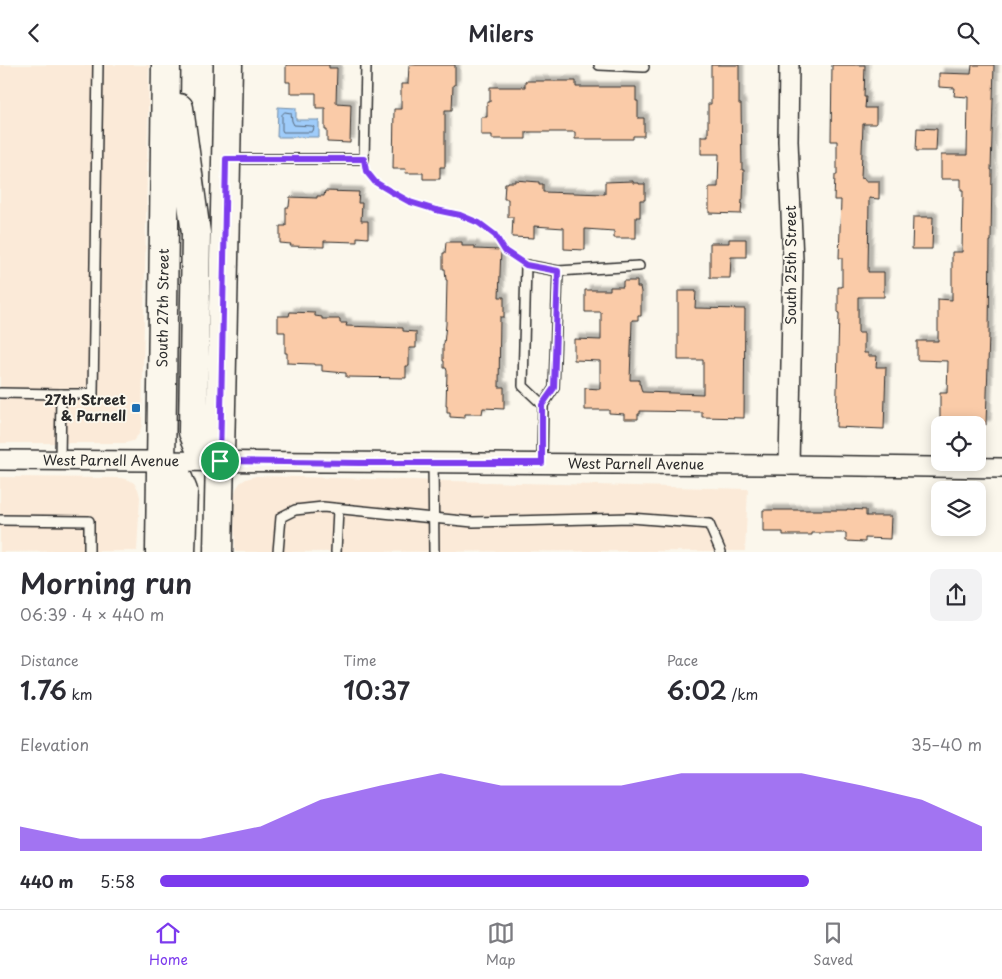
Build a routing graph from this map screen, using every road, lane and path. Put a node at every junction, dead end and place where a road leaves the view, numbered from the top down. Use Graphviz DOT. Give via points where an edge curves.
graph roads {
  1 [pos="98,65"];
  2 [pos="166,65"];
  3 [pos="170,65"];
  4 [pos="228,65"];
  5 [pos="366,65"];
  6 [pos="599,65"];
  7 [pos="789,65"];
  8 [pos="644,67"];
  9 [pos="226,159"];
  10 [pos="364,159"];
  11 [pos="526,265"];
  12 [pos="639,266"];
  13 [pos="558,271"];
  14 [pos="0,393"];
  15 [pos="61,394"];
  16 [pos="542,405"];
  17 [pos="0,460"];
  18 [pos="60,460"];
  19 [pos="161,461"];
  20 [pos="220,461"];
  21 [pos="433,463"];
  22 [pos="542,463"];
  23 [pos="789,465"];
  24 [pos="1002,468"];
  25 [pos="338,509"];
  26 [pos="433,518"];
  27 [pos="0,520"];
  28 [pos="89,551"];
  29 [pos="160,551"];
  30 [pos="181,551"];
  31 [pos="218,551"];
  32 [pos="278,551"];
  33 [pos="336,551"];
  34 [pos="434,551"];
  35 [pos="721,551"];
  1 -- 15 [label="lane" via="93,394"];
  2 -- 19 [label="main road, South 27th Street"];
  3 -- 20 [label="main road" via="196,233 192,432 202,451"];
  4 -- 9 [label="main road"];
  5 -- 10 [label="lane"];
  6 -- 8 [label="lane"];
  7 -- 23 [label="street, South 25th Street" via="788,141 793,261"];
  9 -- 10 [label="lane"];
  9 -- 20 [label="main road"];
  10 -- 11 [label="path" via="366,171 375,182 410,202 479,223 495,235 505,251"];
  11 -- 13 [label="lane"];
  11 -- 16 [label="lane" via="523,386"];
  12 -- 13 [label="lane"];
  13 -- 16 [label="lane" via="554,388"];
  14 -- 15 [label="lane"];
  15 -- 18 [label="lane"];
  16 -- 22 [label="lane"];
  17 -- 18 [label="street, West Parnell Avenue"];
  18 -- 19 [label="street, West Parnell Avenue"];
  19 -- 20 [label="street, West Parnell Avenue"];
  19 -- 29 [label="main road, South 27th Street"];
  19 -- 30 [label="main road" via="177,476 183,491"];
  20 -- 21 [label="street, West Parnell Avenue"];
  20 -- 31 [label="main road"];
  21 -- 22 [label="street, West Parnell Avenue"];
  21 -- 26 [label="lane"];
  22 -- 23 [label="street, West Parnell Avenue"];
  23 -- 24 [label="street, West Parnell Avenue"];
  25 -- 26 [label="lane"];
  25 -- 32 [label="lane" via="295,509 281,517"];
  25 -- 33 [label="lane"];
  26 -- 34 [label="lane"];
  26 -- 35 [label="lane" via="473,522 630,518 710,523"];
  27 -- 28 [label="lane" via="89,521"];
}
